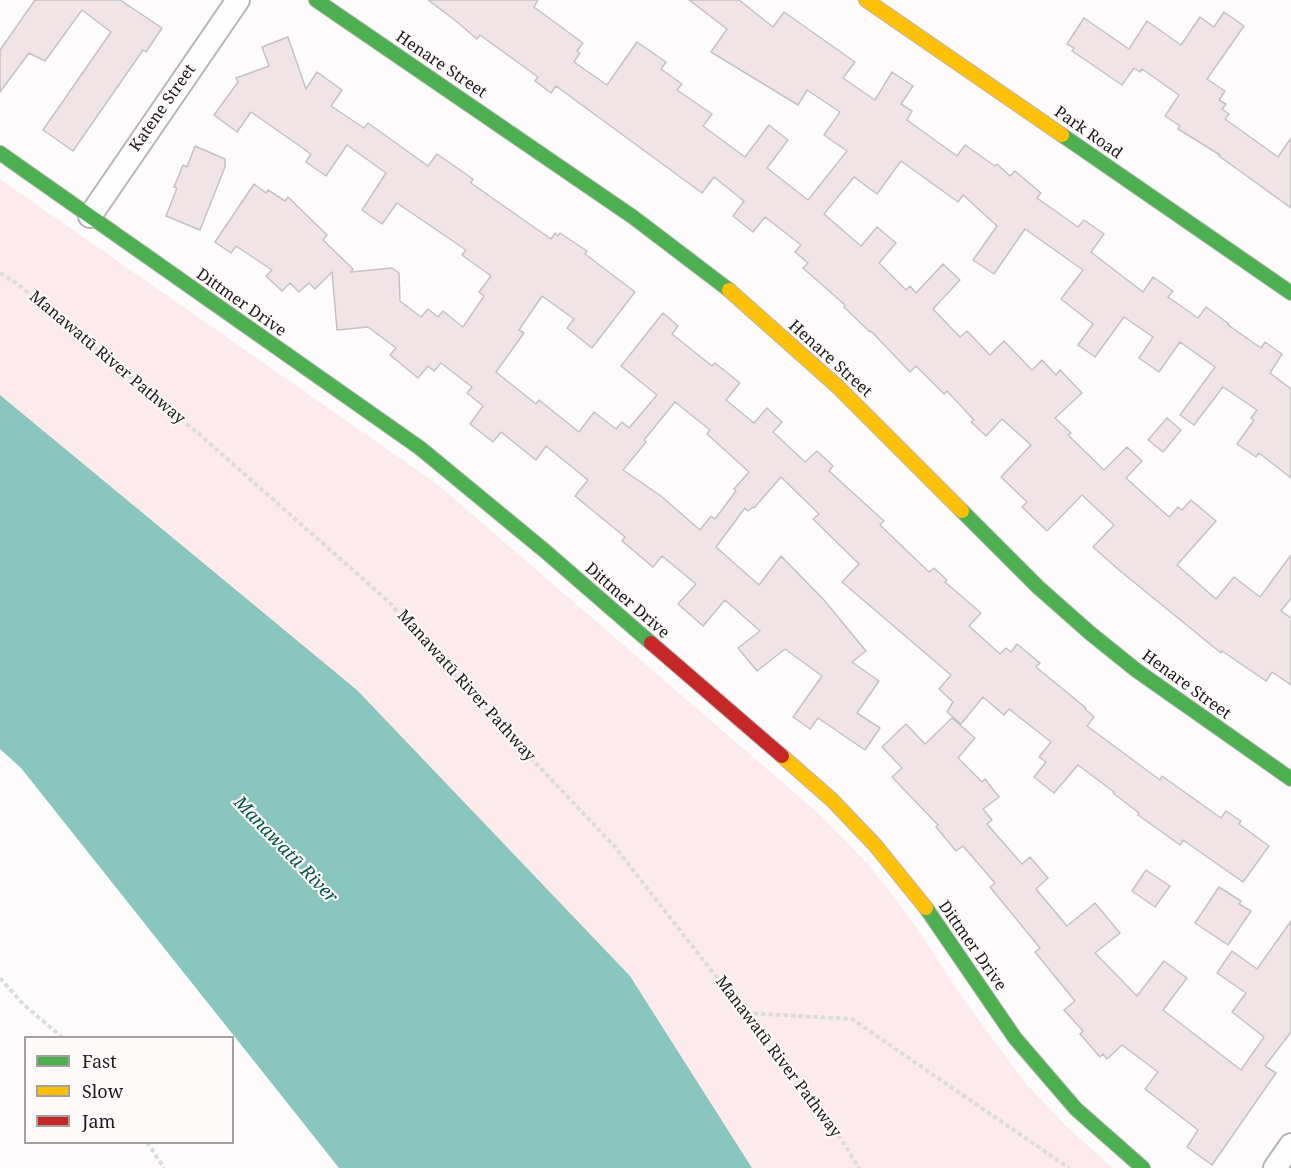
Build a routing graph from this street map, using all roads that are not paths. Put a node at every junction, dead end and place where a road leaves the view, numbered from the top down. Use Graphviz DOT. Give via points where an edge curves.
graph roads {
  1 [pos="238,0"];
  2 [pos="316,0"];
  3 [pos="866,0"];
  4 [pos="0,153"];
  5 [pos="90,216"];
  6 [pos="1291,293"];
  7 [pos="1291,779"];
  8 [pos="1291,1145"];
  9 [pos="1143,1168"];
  10 [pos="1275,1168"];
  1 -- 5 [label="street, Katene Street"];
  2 -- 7 [label="street, Henare Street" via="717,279 837,386 1072,618 1136,670"];
  3 -- 6 [label="street, Park Road"];
  4 -- 5 [label="street, Dittmer Drive"];
  5 -- 9 [label="street, Dittmer Drive" via="420,448 545,550 832,800 917,894 1023,1047 1076,1109"];
  8 -- 10 [label="street"];
}
